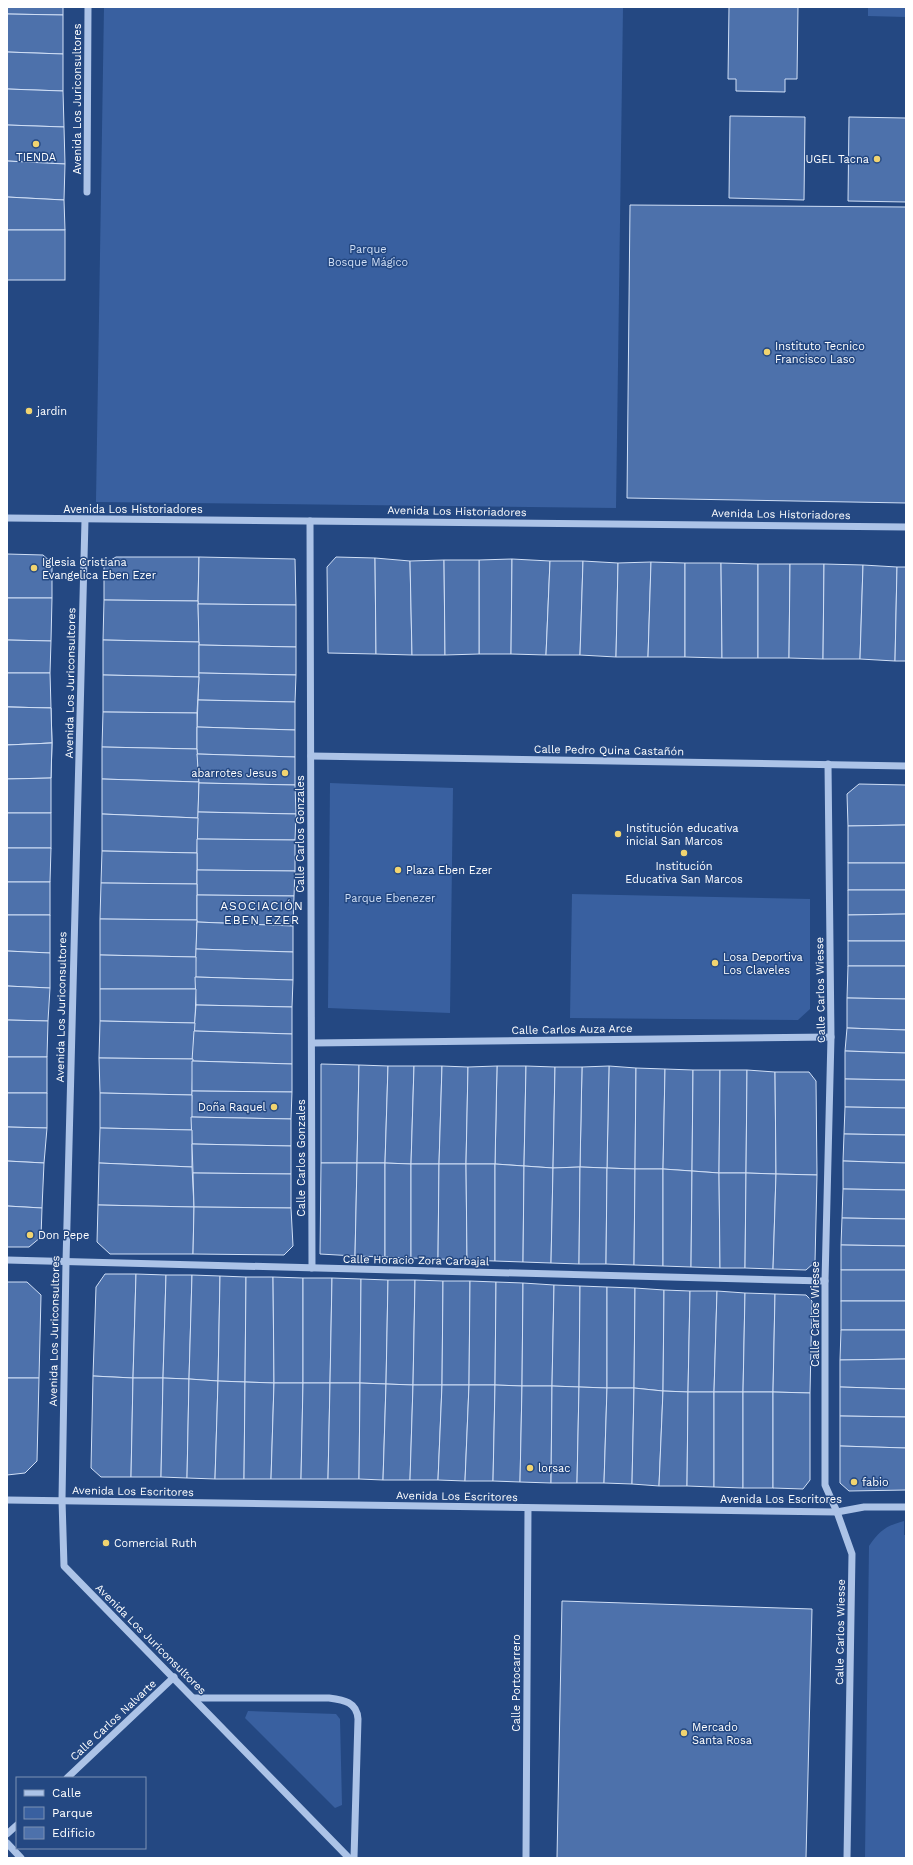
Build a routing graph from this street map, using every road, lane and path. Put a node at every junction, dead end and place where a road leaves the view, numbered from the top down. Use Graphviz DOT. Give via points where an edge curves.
graph roads {
  1 [pos="88,7"];
  2 [pos="87,192"];
  3 [pos="7,518"];
  4 [pos="85,520"];
  5 [pos="310,520"];
  6 [pos="906,527"];
  7 [pos="311,756"];
  8 [pos="828,764"];
  9 [pos="906,766"];
  10 [pos="831,1037"];
  11 [pos="312,1043"];
  12 [pos="7,1260"];
  13 [pos="66,1262"];
  14 [pos="312,1268"];
  15 [pos="825,1281"];
  16 [pos="7,1500"];
  17 [pos="62,1500"];
  18 [pos="906,1507"];
  19 [pos="528,1508"];
  20 [pos="837,1512"];
  21 [pos="174,1677"];
  22 [pos="194,1698"];
  23 [pos="68,1777"];
  24 [pos="16,1826"];
  25 [pos="7,1834"];
  26 [pos="7,1843"];
  27 [pos="21,1858"];
  28 [pos="349,1858"];
  29 [pos="354,1858"];
  30 [pos="526,1858"];
  31 [pos="847,1858"];
  1 -- 2 [label="street, Avenida Los Juriconsultores"];
  3 -- 4 [label="street, Avenida Los Historiadores"];
  4 -- 5 [label="street, Avenida Los Historiadores"];
  4 -- 13 [label="street, Avenida Los Juriconsultores"];
  5 -- 6 [label="street, Avenida Los Historiadores"];
  5 -- 7 [label="street, Calle Carlos Gonzales"];
  7 -- 8 [label="street, Calle Pedro Quina Castañón"];
  7 -- 11 [label="street, Calle Carlos Gonzales"];
  8 -- 9 [label="street, Calle Pedro Quina Castañón"];
  8 -- 10 [label="street, Calle Carlos Wiesse"];
  10 -- 11 [label="street, Calle Carlos Auza Arce"];
  10 -- 15 [label="street, Calle Carlos Wiesse"];
  11 -- 14 [label="street, Calle Carlos Gonzales"];
  12 -- 13 [label="street, Calle Horacio Zora Carbajal"];
  13 -- 14 [label="street, Calle Horacio Zora Carbajal"];
  13 -- 17 [label="street, Avenida Los Juriconsultores"];
  14 -- 15 [label="street, Calle Horacio Zora Carbajal"];
  15 -- 20 [label="street, Calle Carlos Wiesse" via="825,1484"];
  16 -- 17 [label="street, Avenida Los Escritores"];
  17 -- 19 [label="street, Avenida Los Escritores"];
  17 -- 21 [label="street, Avenida Los Juriconsultores" via="64,1566"];
  18 -- 20 [label="street, Avenida Los Escritores" via="864,1506"];
  19 -- 20 [label="street, Avenida Los Escritores"];
  19 -- 30 [label="street, Calle Portocarrero"];
  20 -- 31 [label="street, Calle Carlos Wiesse" via="852,1554"];
  21 -- 22 [label="street, Avenida Los Juriconsultores"];
  21 -- 23 [label="street, Calle Carlos Nalvarte"];
  22 -- 28 [label="street, Avenida Los Juriconsultores"];
  22 -- 29 [label="street" via="329,1698 346,1700 353,1705 358,1712"];
  24 -- 25 [label="street"];
  26 -- 27 [label="street"];
}
